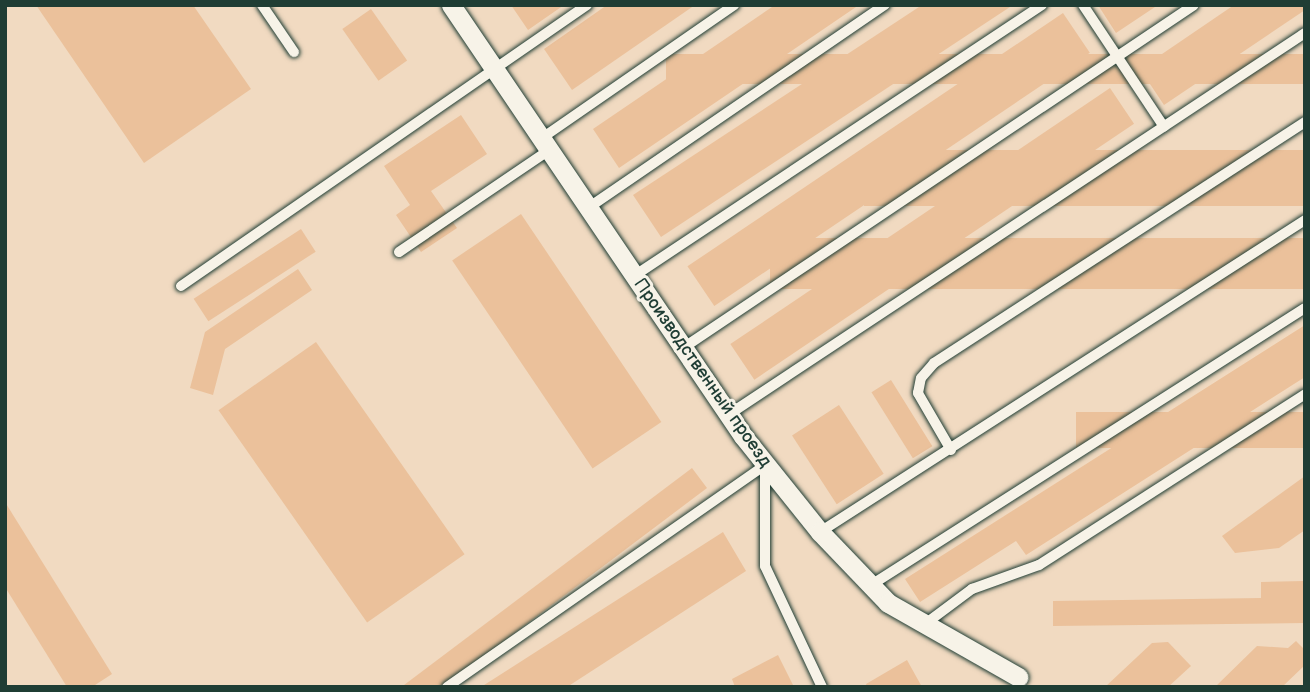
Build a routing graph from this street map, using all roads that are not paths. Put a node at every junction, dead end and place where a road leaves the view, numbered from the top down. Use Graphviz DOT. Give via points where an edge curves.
graph roads {
  1 [pos="262,5"];
  2 [pos="587,5"];
  3 [pos="734,5"];
  4 [pos="885,5"];
  5 [pos="1042,5"];
  6 [pos="1083,5"];
  7 [pos="1195,5"];
  8 [pos="454,6"];
  9 [pos="1305,33"];
  10 [pos="294,52"];
  11 [pos="1116,57"];
  12 [pos="494,69"];
  13 [pos="1305,122"];
  14 [pos="1164,127"];
  15 [pos="546,144"];
  16 [pos="588,208"];
  17 [pos="1305,220"];
  18 [pos="398,252"];
  19 [pos="634,275"];
  20 [pos="181,286"];
  21 [pos="1305,308"];
  22 [pos="683,348"];
  23 [pos="1305,394"];
  24 [pos="728,415"];
  25 [pos="951,450"];
  26 [pos="765,465"];
  27 [pos="820,532"];
  28 [pos="868,587"];
  29 [pos="925,624"];
  30 [pos="1022,682"];
  31 [pos="447,687"];
  32 [pos="822,687"];
  1 -- 10 [label="lane"];
  2 -- 12 [label="lane"];
  3 -- 15 [label="lane"];
  4 -- 16 [label="lane"];
  5 -- 19 [label="lane"];
  6 -- 11 [label="lane"];
  7 -- 11 [label="lane"];
  8 -- 12 [label="street, Производственный проезд"];
  9 -- 14 [label="lane"];
  11 -- 14 [label="lane"];
  11 -- 22 [label="lane"];
  12 -- 15 [label="street, Производственный проезд"];
  12 -- 20 [label="lane"];
  13 -- 25 [label="lane" via="934,363 921,378 918,393"];
  14 -- 24 [label="lane"];
  15 -- 16 [label="street, Производственный проезд"];
  15 -- 18 [label="lane"];
  16 -- 19 [label="street, Производственный проезд"];
  17 -- 25 [label="lane"];
  19 -- 22 [label="street, Производственный проезд"];
  21 -- 28 [label="lane"];
  22 -- 24 [label="street, Производственный проезд"];
  23 -- 29 [label="lane" via="1039,565 972,589"];
  24 -- 26 [label="street, Производственный проезд"];
  25 -- 27 [label="lane"];
  26 -- 27 [label="street, Производственный проезд"];
  26 -- 31 [label="lane"];
  26 -- 32 [label="lane" via="765,566"];
  27 -- 28 [label="street, Производственный проезд"];
  28 -- 29 [label="street, Производственный проезд"];
  29 -- 30 [label="street, Производственный проезд"];
}
